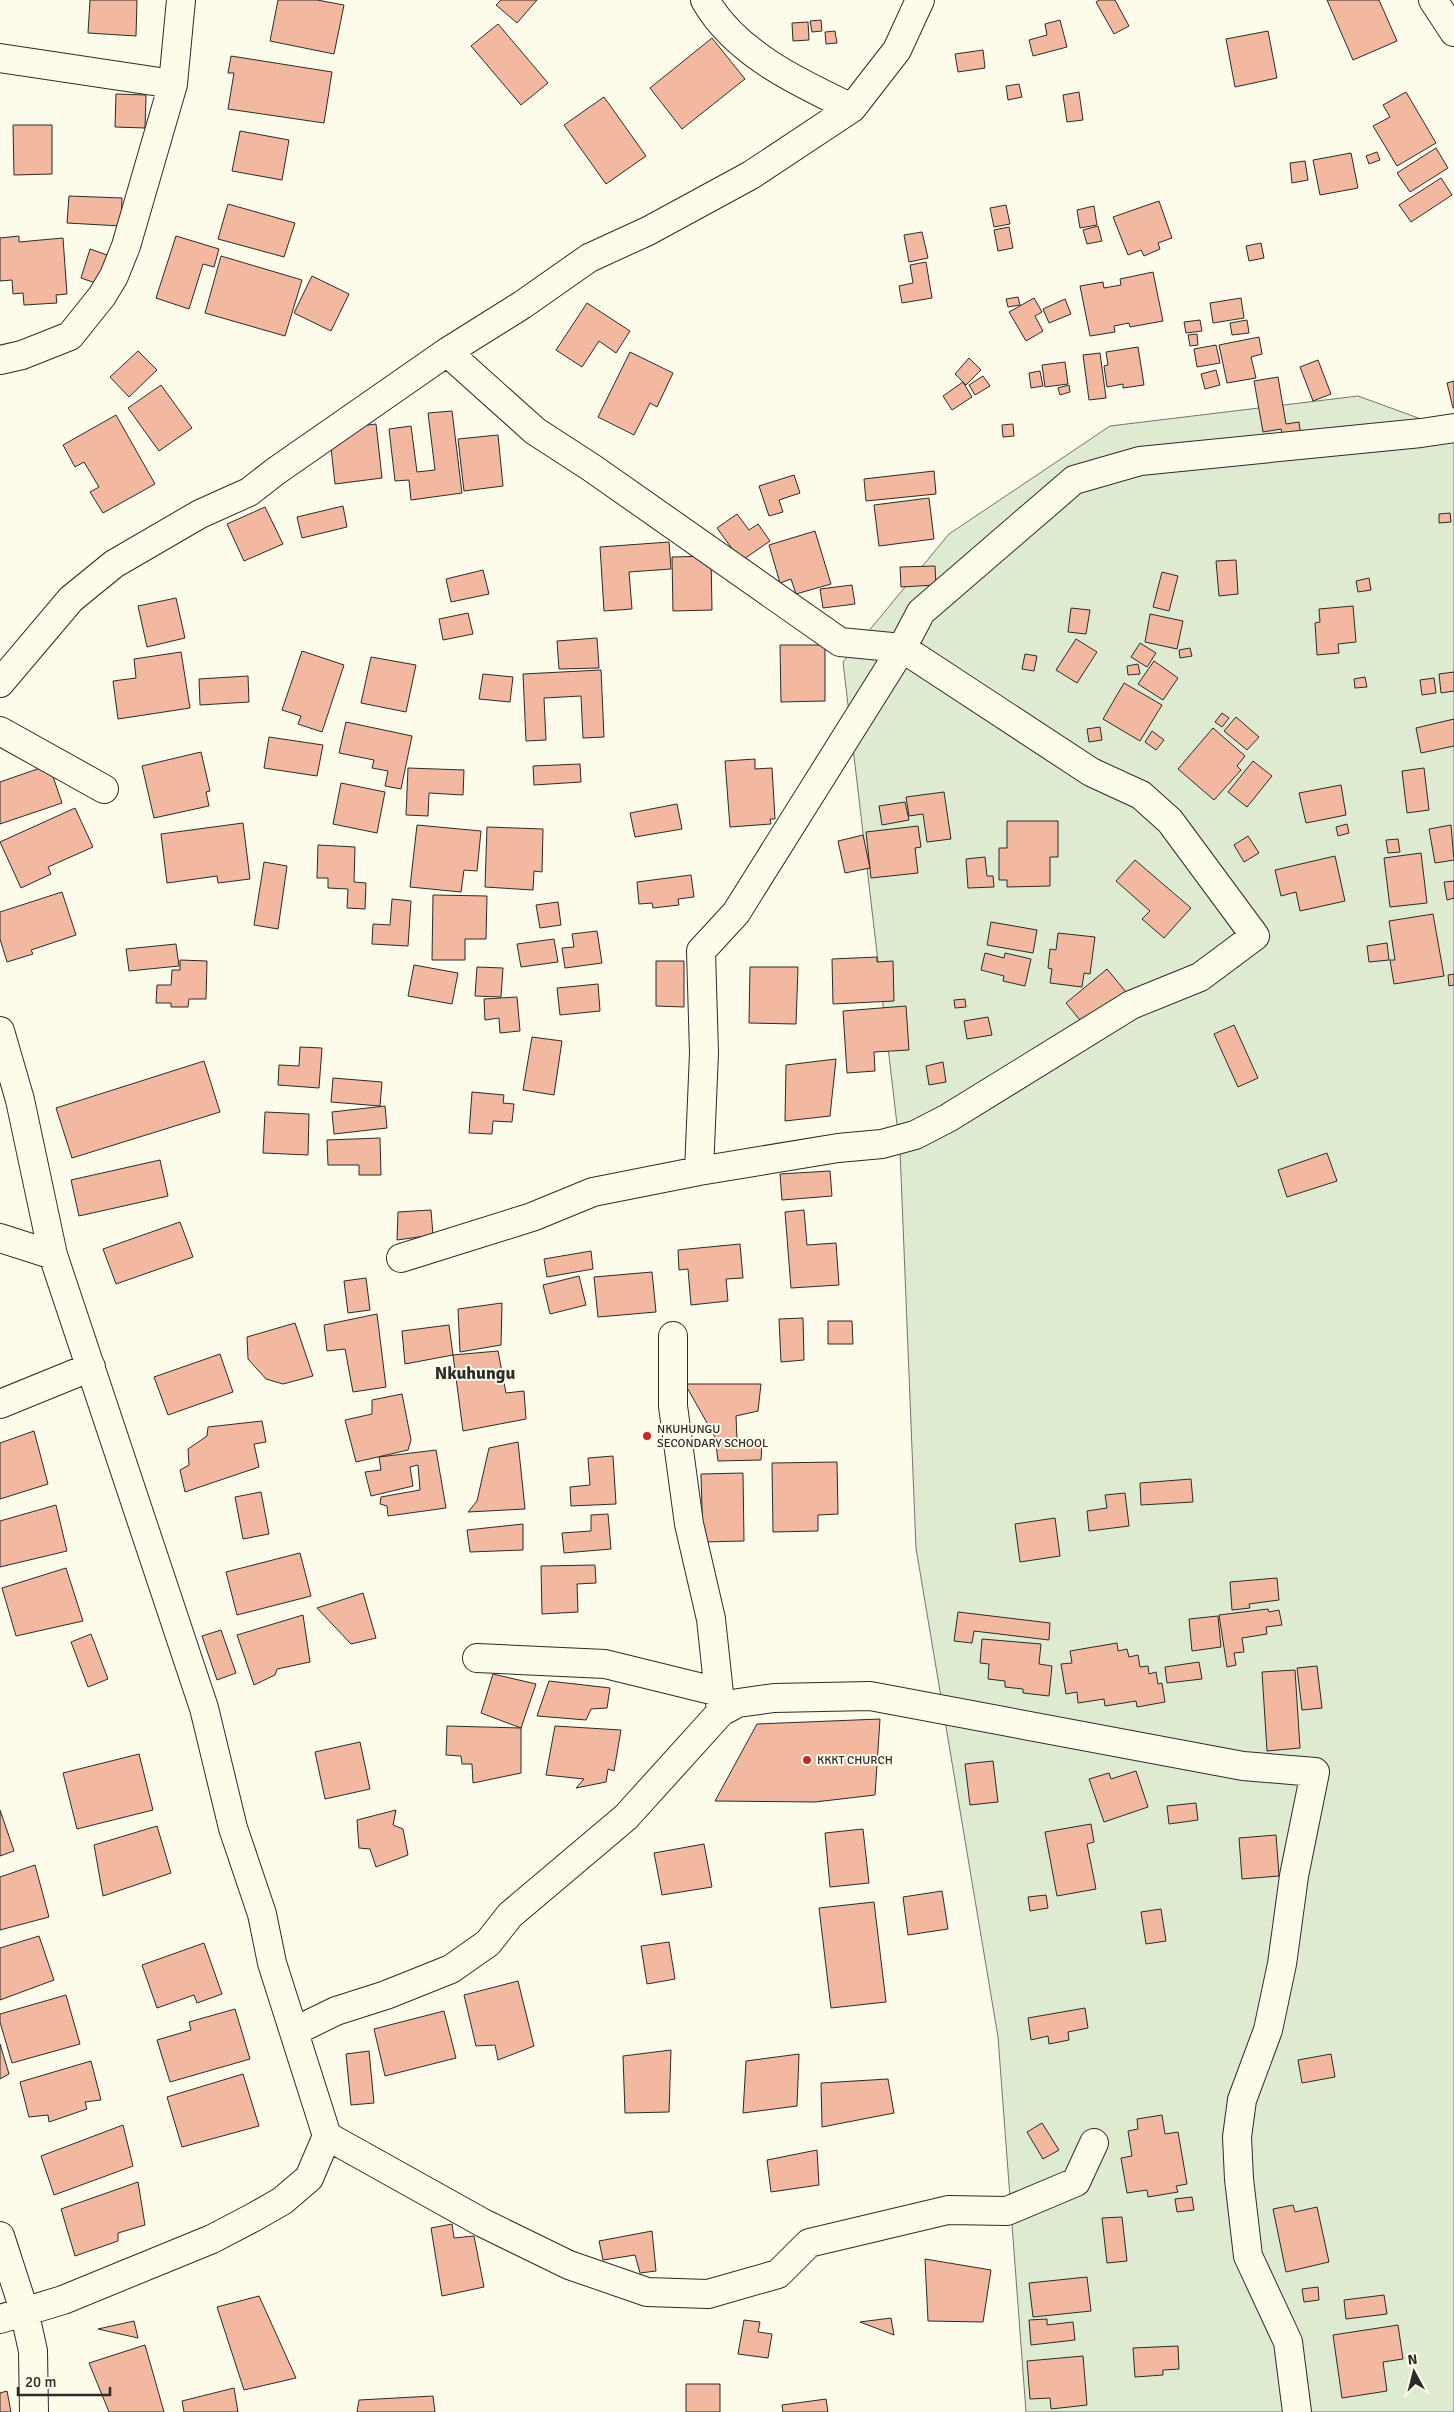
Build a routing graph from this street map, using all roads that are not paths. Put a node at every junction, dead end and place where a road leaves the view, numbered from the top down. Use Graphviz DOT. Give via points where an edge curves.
graph roads {
  1 [pos="181,0"];
  2 [pos="705,0"];
  3 [pos="920,0"];
  4 [pos="1433,0"];
  5 [pos="1454,32"];
  6 [pos="0,58"];
  7 [pos="173,84"];
  8 [pos="852,108"];
  9 [pos="447,352"];
  10 [pos="0,360"];
  11 [pos="1454,428"];
  12 [pos="902,648"];
  13 [pos="0,683"];
  14 [pos="0,731"];
  15 [pos="104,789"];
  16 [pos="0,1031"];
  17 [pos="699,1171"];
  18 [pos="0,1238"];
  19 [pos="53,1255"];
  20 [pos="401,1258"];
  21 [pos="673,1336"];
  22 [pos="91,1367"];
  23 [pos="0,1404"];
  24 [pos="477,1658"];
  25 [pos="720,1702"];
  26 [pos="295,2030"];
  27 [pos="327,2136"];
  28 [pos="1094,2143"];
  29 [pos="0,2236"];
  30 [pos="12,2315"];
  31 [pos="34,2412"];
  32 [pos="1297,2412"];
  1 -- 7 [label="street"];
  2 -- 8 [label="street" via="714,17 763,61 796,82"];
  3 -- 8 [label="street" via="897,50"];
  4 -- 5 [label="street"];
  6 -- 7 [label="street"];
  7 -- 10 [label="street" via="126,246 102,296 70,336"];
  8 -- 9 [label="street" via="750,176 648,231 589,258"];
  9 -- 12 [label="street" via="535,431 840,642"];
  9 -- 13 [label="street" via="249,492 200,514 114,564 71,598"];
  11 -- 12 [label="street" via="1140,461 1074,480 921,612"];
  12 -- 17 [label="street" via="736,913 701,951 704,1053"];
  12 -- 17 [label="street" via="1092,772 1141,795 1170,821 1255,936 1200,977 1131,1005 915,1135 882,1144"];
  14 -- 15 [label="street"];
  16 -- 19 [label="street" via="20,1100"];
  17 -- 20 [label="street" via="593,1192 532,1217"];
  18 -- 19 [label="street"];
  19 -- 22 [label="street"];
  21 -- 25 [label="street" via="673,1406 689,1524 711,1619"];
  22 -- 23 [label="street"];
  22 -- 26 [label="street" via="204,1708 233,1828"];
  24 -- 25 [label="street" via="605,1664"];
  25 -- 26 [label="street" via="626,1817 510,1915 488,1944 451,1968 336,2011"];
  25 -- 32 [label="street" via="870,1696 1243,1766 1315,1772 1268,2030 1242,2100 1237,2138 1248,2256 1288,2342"];
  26 -- 27 [label="street"];
  27 -- 28 [label="street" via="482,2223 569,2265 647,2292 708,2294 778,2274 809,2243 948,2210 1007,2211 1076,2182"];
  27 -- 30 [label="street" via="309,2178 282,2201 254,2218 212,2239 63,2300"];
  29 -- 30 [label="street"];
  30 -- 31 [label="street" via="33,2351"];
}
